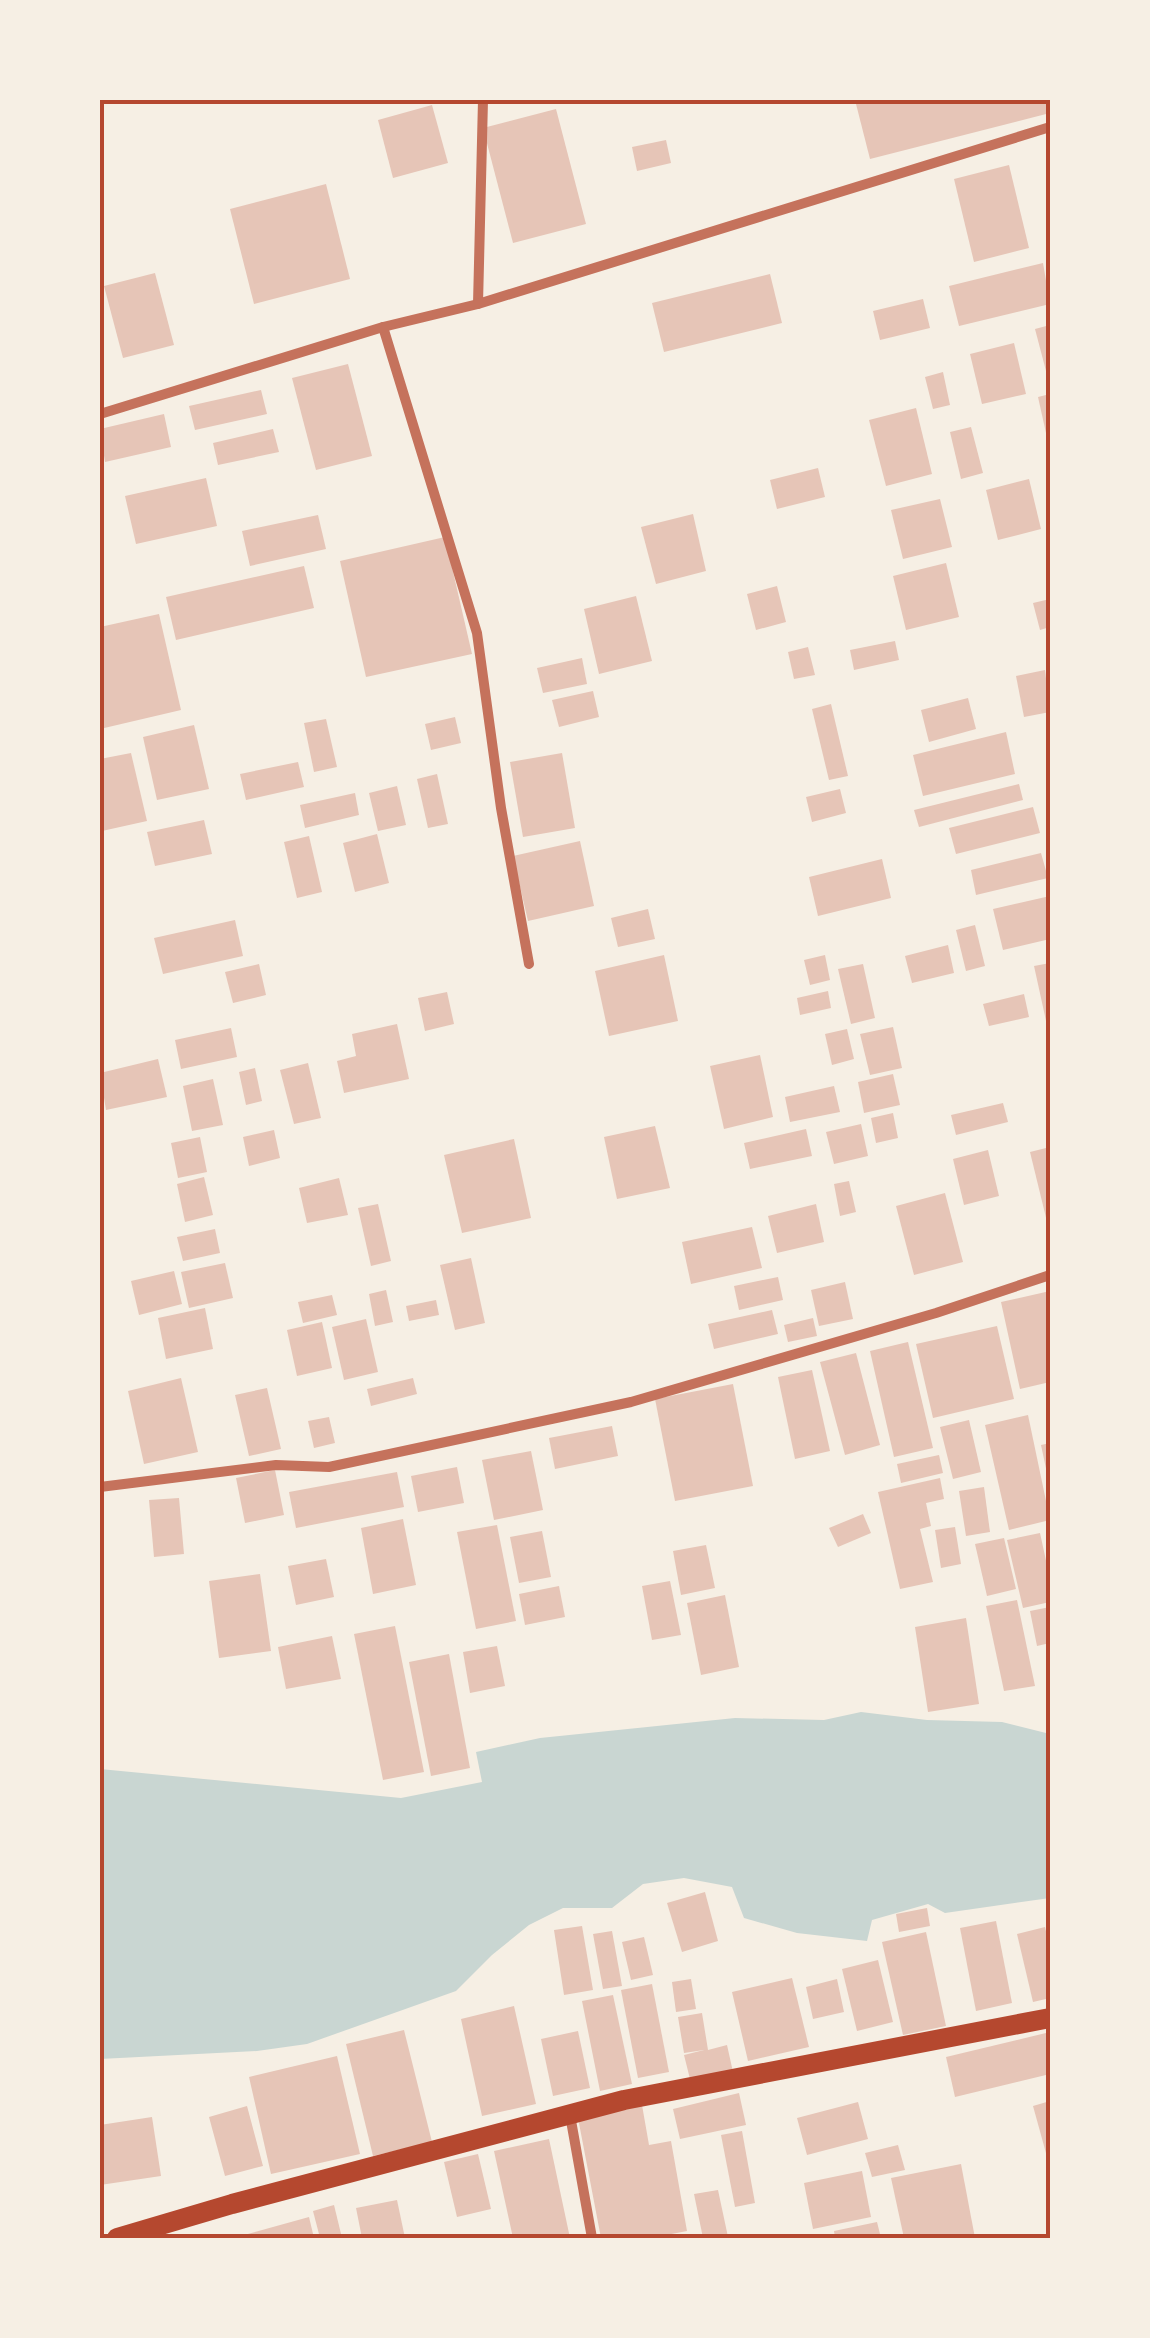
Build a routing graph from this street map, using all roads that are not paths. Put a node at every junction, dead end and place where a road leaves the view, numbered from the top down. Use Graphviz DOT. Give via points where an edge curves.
graph roads {
  1 [pos="483,100"];
  2 [pos="1050,127"];
  3 [pos="478,304"];
  4 [pos="383,327"];
  5 [pos="100,414"];
  6 [pos="529,964"];
  7 [pos="1050,1274"];
  8 [pos="100,1487"];
  9 [pos="1050,2018"];
  10 [pos="570,2114"];
  11 [pos="156,2232"];
  12 [pos="118,2238"];
  13 [pos="592,2238"];
  1 -- 3 [label="street"];
  2 -- 3 [label="street"];
  3 -- 4 [label="street"];
  4 -- 5 [label="street"];
  4 -- 6 [label="street" via="477,633"];
  7 -- 8 [label="street" via="631,1402 328,1466 276,1465"];
  9 -- 10 [label="main road"];
  10 -- 11 [label="main road"];
  10 -- 13 [label="street"];
  11 -- 12 [label="main road"];
}
